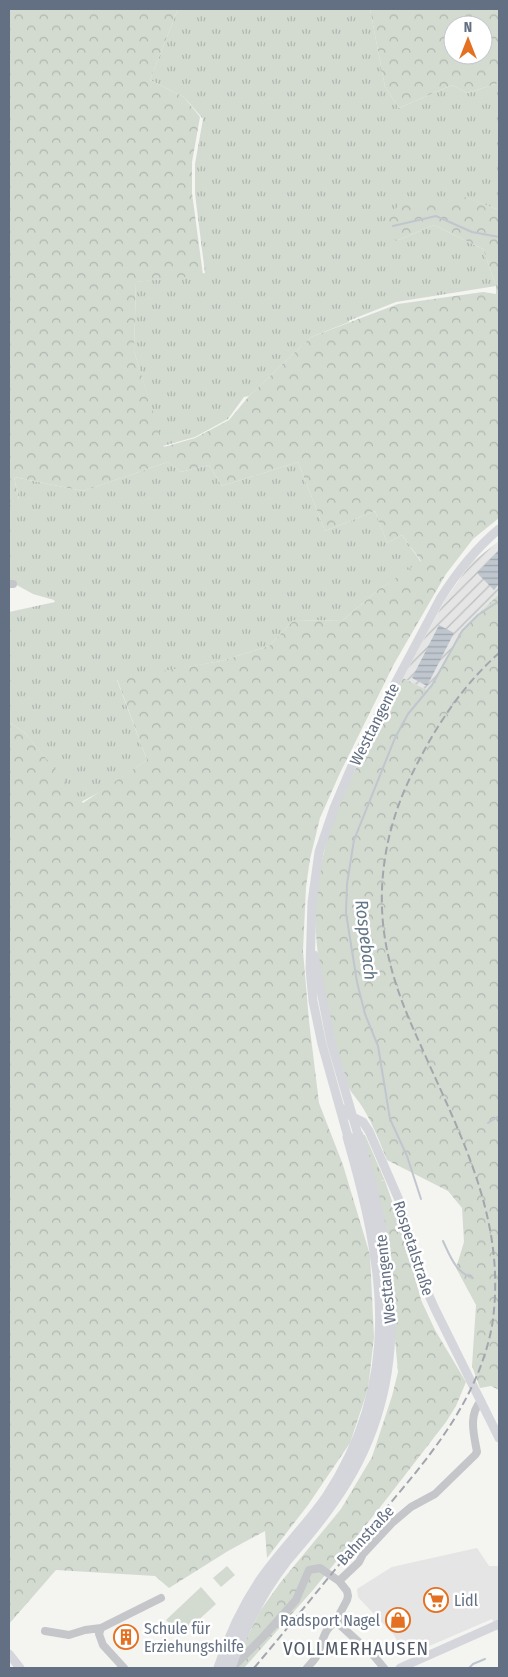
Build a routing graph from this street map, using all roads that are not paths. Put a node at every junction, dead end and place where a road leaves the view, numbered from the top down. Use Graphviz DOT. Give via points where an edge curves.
graph roads {
  1 [pos="499,529"];
  2 [pos="311,945"];
  3 [pos="338,1105"];
  4 [pos="352,1116"];
  5 [pos="358,1134"];
  6 [pos="481,1401"];
  7 [pos="499,1438"];
  8 [pos="339,1581"];
  9 [pos="161,1598"];
  10 [pos="338,1621"];
  11 [pos="499,1624"];
  12 [pos="101,1628"];
  13 [pos="45,1631"];
  14 [pos="236,1636"];
  15 [pos="9,1654"];
  16 [pos="20,1668"];
  17 [pos="124,1668"];
  18 [pos="219,1668"];
  19 [pos="231,1668"];
  20 [pos="307,1668"];
  21 [pos="384,1668"];
  22 [pos="400,1668"];
  1 -- 2 [label="main road, Westtangente" via="467,560 440,598 354,761 319,852 312,902"];
  2 -- 3 [label="main road, Westtangente" via="313,1001"];
  2 -- 4 [label="main road, Westtangente" via="331,1042"];
  3 -- 4 [label="main road"];
  3 -- 5 [label="main road, Westtangente"];
  4 -- 5 [label="main road, Westtangente"];
  5 -- 6 [label="main road, Rospetalstraße" via="399,1200 422,1280"];
  5 -- 14 [label="highway, Westtangente" via="382,1321 379,1365 372,1395 364,1423 343,1471 326,1498 261,1580"];
  6 -- 7 [label="main road, Rospetalstraße"];
  6 -- 8 [label="street, Bahnstraße" via="472,1417 475,1456 444,1487 392,1523"];
  8 -- 10 [label="street, Bahnstraße" via="348,1596"];
  8 -- 19 [label="street" via="320,1568 309,1570 296,1600"];
  9 -- 12 [label="street"];
  10 -- 20 [label="street" via="323,1636 317,1656"];
  10 -- 21 [label="street"];
  11 -- 22 [label="main road"];
  12 -- 13 [label="street" via="69,1635"];
  12 -- 17 [label="street" via="99,1634 103,1645"];
  14 -- 18 [label="highway, Westtangente"];
  14 -- 19 [label="highway, Westtangente"];
  15 -- 16 [label="main road"];
}
